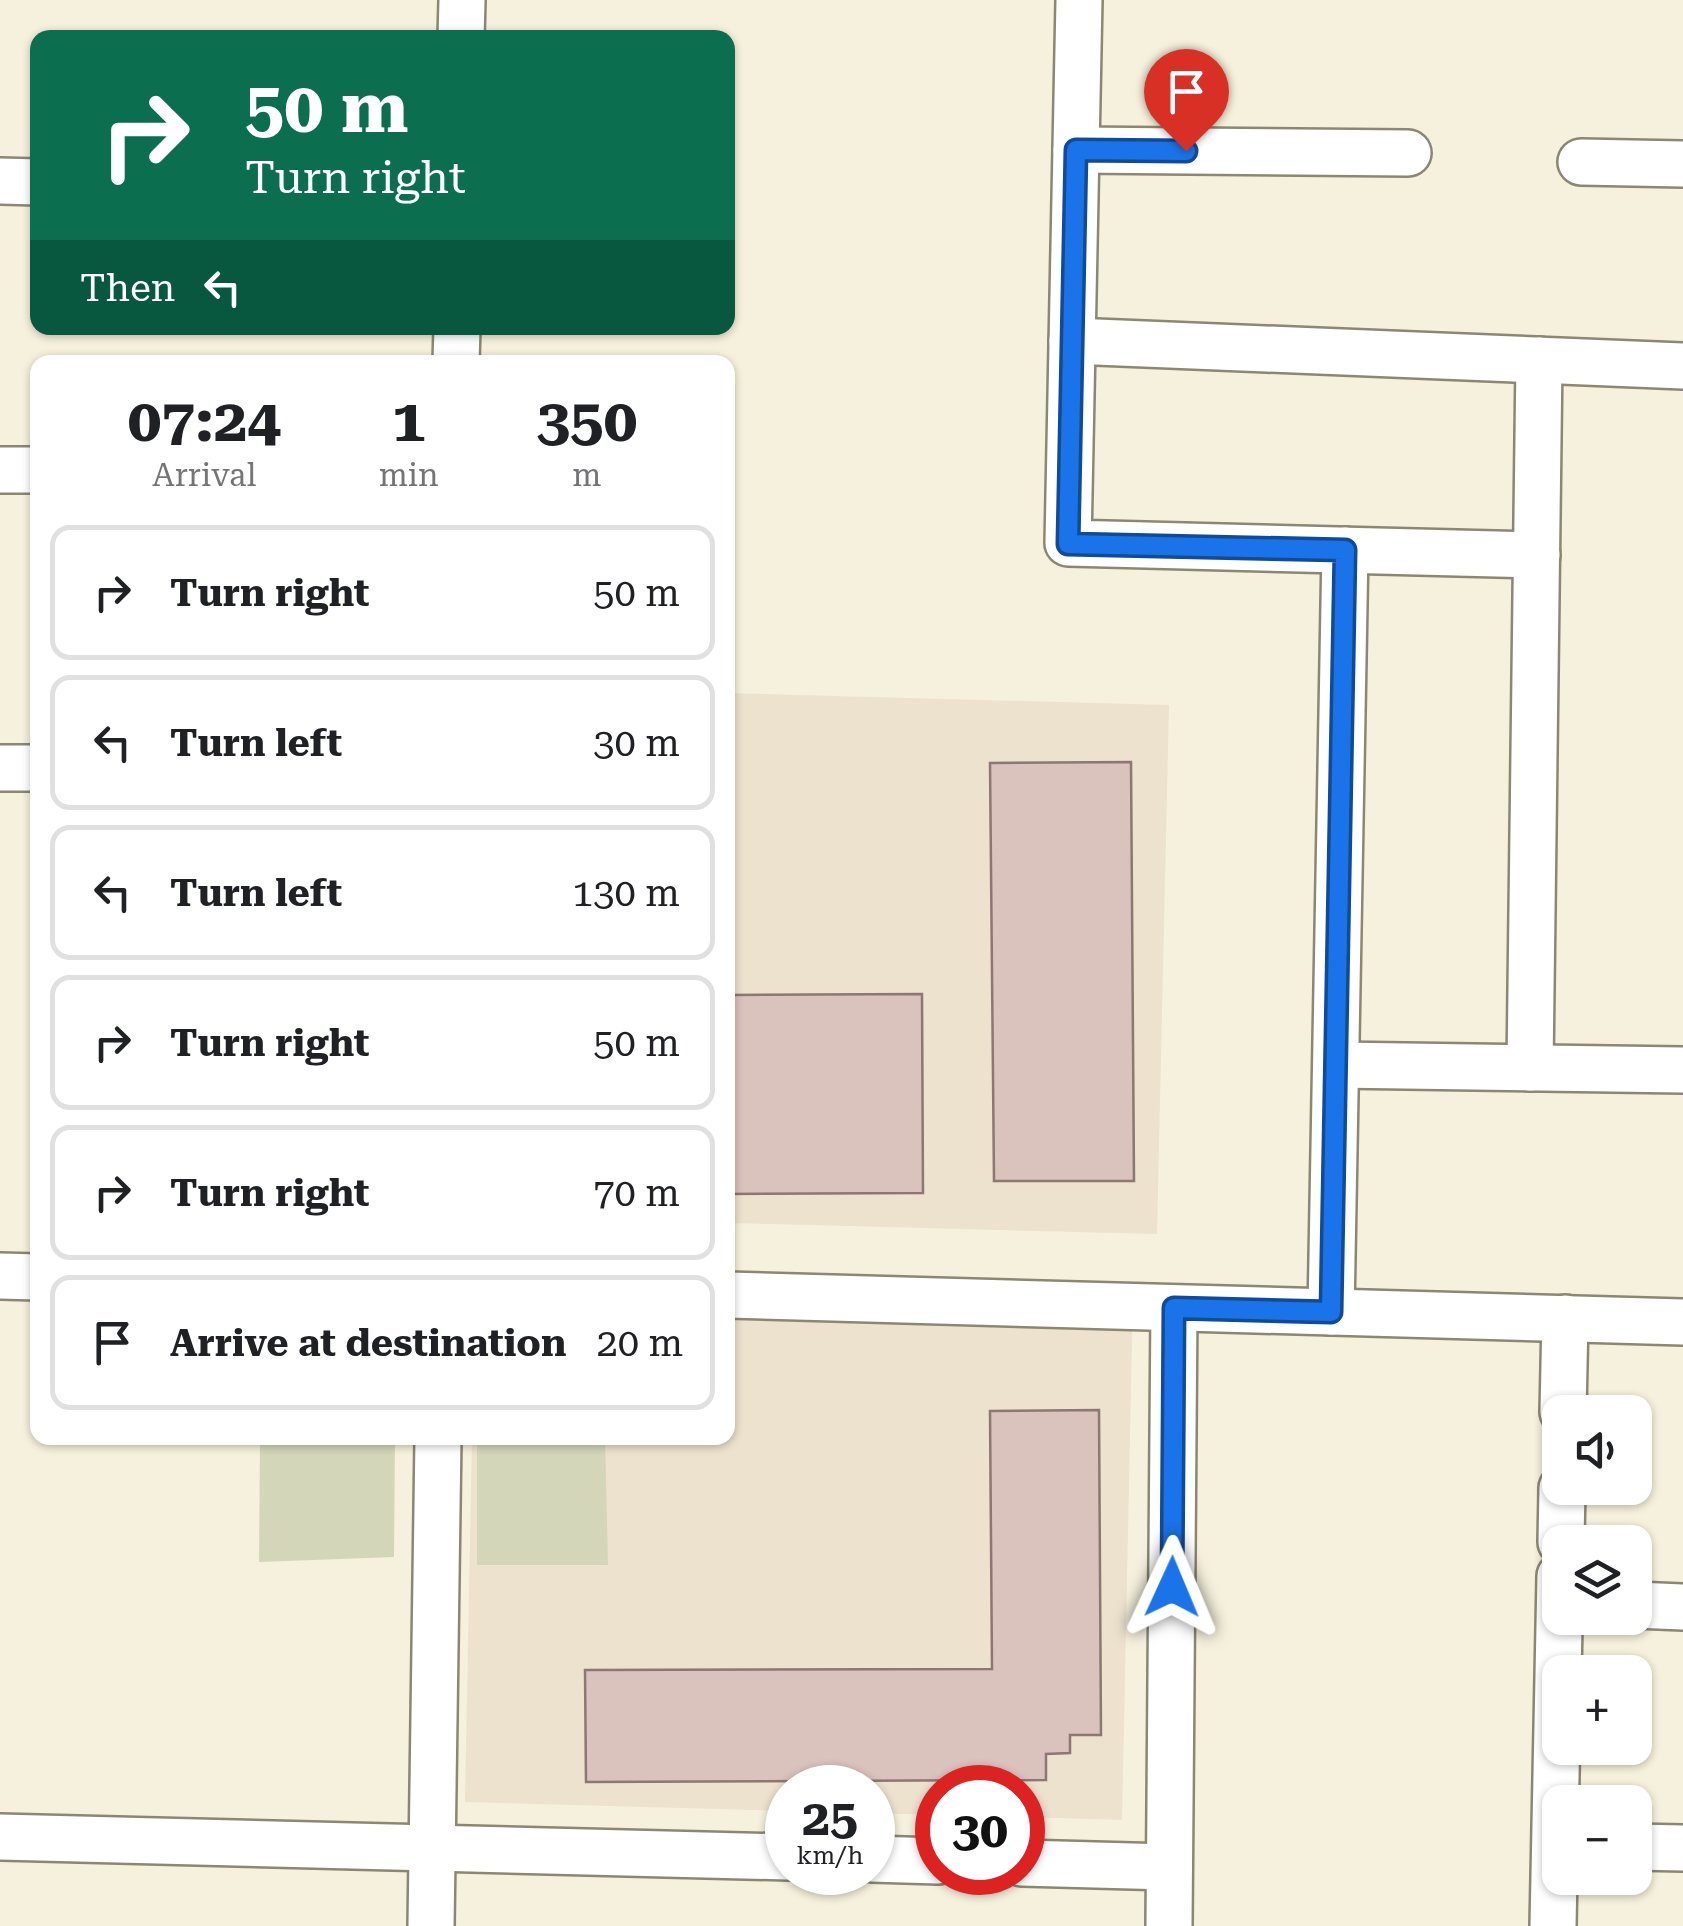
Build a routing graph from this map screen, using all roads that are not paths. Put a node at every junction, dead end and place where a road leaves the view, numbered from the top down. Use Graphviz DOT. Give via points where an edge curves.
graph roads {
  1 [pos="462,0"];
  2 [pos="1079,0"];
  3 [pos="461,30"];
  4 [pos="1076,150"];
  5 [pos="1408,153"];
  6 [pos="1580,162"];
  7 [pos="1683,164"];
  8 [pos="0,182"];
  9 [pos="30,182"];
  10 [pos="1072,342"];
  11 [pos="1539,360"];
  12 [pos="1683,366"];
  13 [pos="0,470"];
  14 [pos="30,470"];
  15 [pos="1345,550"];
  16 [pos="1537,555"];
  17 [pos="0,768"];
  18 [pos="30,768"];
  19 [pos="1336,1065"];
  20 [pos="1530,1068"];
  21 [pos="1683,1070"];
  22 [pos="0,1276"];
  23 [pos="30,1277"];
  24 [pos="735,1295"];
  25 [pos="1174,1308"];
  26 [pos="1331,1312"];
  27 [pos="1565,1318"];
  28 [pos="1683,1322"];
  29 [pos="1563,1395"];
  30 [pos="438,1445"];
  31 [pos="1652,1605"];
  32 [pos="1683,1606"];
  33 [pos="1560,1635"];
  34 [pos="1558,1785"];
  35 [pos="0,1837"];
  36 [pos="1652,1847"];
  37 [pos="432,1848"];
  38 [pos="1683,1848"];
  39 [pos="765,1856"];
  40 [pos="1045,1864"];
  41 [pos="1170,1867"];
  42 [pos="1555,1895"];
  43 [pos="431,1926"];
  44 [pos="1169,1926"];
  45 [pos="1553,1926"];
  1 -- 3 [label="street"];
  2 -- 4 [label="street"];
  4 -- 5 [label="street"];
  4 -- 10 [label="street"];
  6 -- 7 [label="street"];
  8 -- 9 [label="street"];
  10 -- 11 [label="street"];
  10 -- 15 [label="street" via="1068,544"];
  11 -- 12 [label="street"];
  11 -- 16 [label="street"];
  13 -- 14 [label="street"];
  15 -- 16 [label="street"];
  15 -- 19 [label="street"];
  16 -- 20 [label="street"];
  17 -- 18 [label="street"];
  19 -- 20 [label="street"];
  19 -- 26 [label="street"];
  20 -- 21 [label="street"];
  22 -- 23 [label="street"];
  24 -- 25 [label="street"];
  25 -- 26 [label="street"];
  25 -- 41 [label="street"];
  26 -- 27 [label="street"];
  27 -- 28 [label="street"];
  27 -- 29 [label="street"];
  30 -- 37 [label="street"];
  31 -- 32 [label="street"];
  33 -- 34 [label="street"];
  35 -- 37 [label="street"];
  36 -- 38 [label="street"];
  37 -- 39 [label="street"];
  37 -- 43 [label="street"];
  40 -- 41 [label="street"];
  41 -- 44 [label="street"];
  42 -- 45 [label="street"];
}
